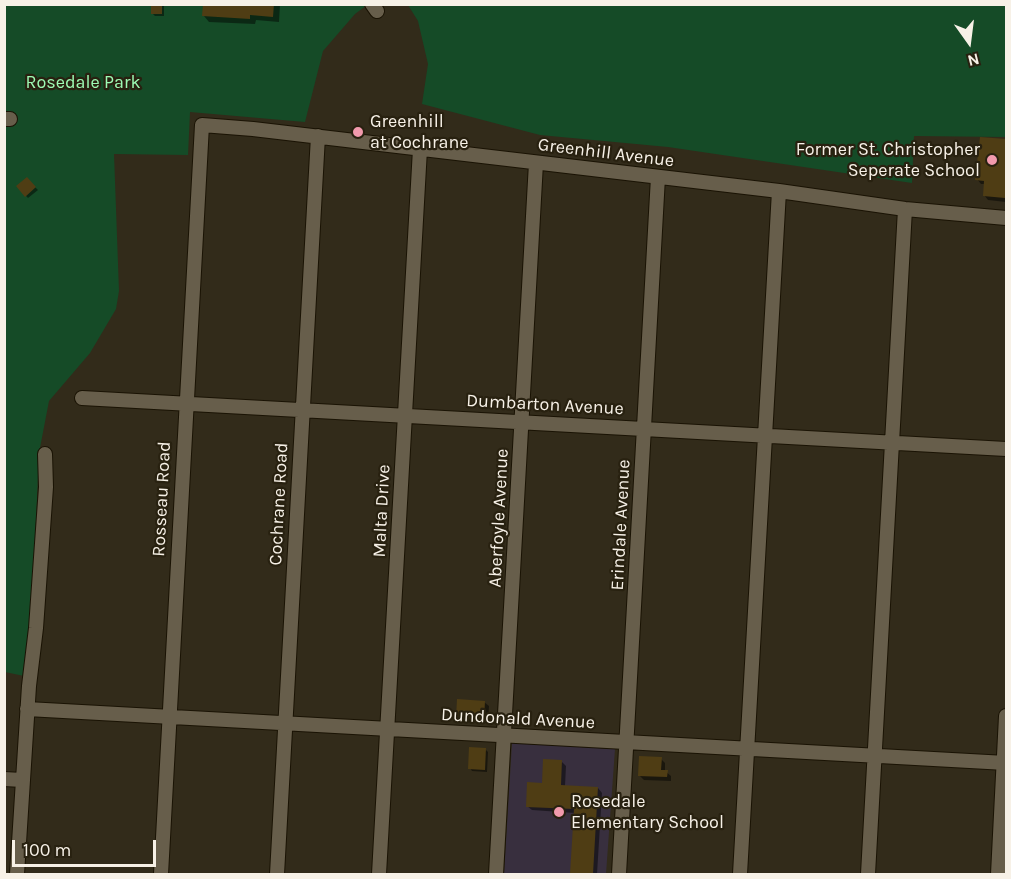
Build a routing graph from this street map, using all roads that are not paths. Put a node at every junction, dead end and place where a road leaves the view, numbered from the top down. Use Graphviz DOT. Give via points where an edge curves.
graph roads {
  1 [pos="202,125"];
  2 [pos="318,136"];
  3 [pos="420,149"];
  4 [pos="536,163"];
  5 [pos="658,177"];
  6 [pos="779,191"];
  7 [pos="905,209"];
  8 [pos="1006,218"];
  9 [pos="81,398"];
  10 [pos="185,403"];
  11 [pos="302,409"];
  12 [pos="405,415"];
  13 [pos="523,422"];
  14 [pos="645,428"];
  15 [pos="765,436"];
  16 [pos="892,441"];
  17 [pos="1006,449"];
  18 [pos="45,454"];
  19 [pos="27,710"];
  20 [pos="1006,716"];
  21 [pos="169,717"];
  22 [pos="285,723"];
  23 [pos="387,731"];
  24 [pos="505,735"];
  25 [pos="627,742"];
  26 [pos="748,749"];
  27 [pos="875,756"];
  28 [pos="1005,763"];
  29 [pos="4,779"];
  30 [pos="22,780"];
  31 [pos="17,874"];
  32 [pos="161,874"];
  33 [pos="277,874"];
  34 [pos="379,874"];
  35 [pos="496,874"];
  36 [pos="619,874"];
  37 [pos="741,874"];
  38 [pos="868,874"];
  39 [pos="998,874"];
  1 -- 2 [label="street, Greenhill Avenue"];
  1 -- 10 [label="street, Rosseau Road"];
  2 -- 3 [label="street, Greenhill Avenue"];
  2 -- 11 [label="street, Cochrane Road"];
  3 -- 4 [label="street, Greenhill Avenue"];
  3 -- 12 [label="street, Malta Drive"];
  4 -- 5 [label="street, Greenhill Avenue"];
  4 -- 13 [label="street, Aberfoyle Avenue"];
  5 -- 6 [label="street, Greenhill Avenue"];
  5 -- 14 [label="street, Erindale Avenue"];
  6 -- 7 [label="street, Greenhill Avenue"];
  6 -- 15 [label="street"];
  7 -- 8 [label="street, Greenhill Avenue"];
  7 -- 16 [label="street"];
  9 -- 10 [label="street, Dumbarton Avenue"];
  10 -- 11 [label="street, Dumbarton Avenue"];
  10 -- 21 [label="street, Rosseau Road"];
  11 -- 12 [label="street, Dumbarton Avenue"];
  11 -- 22 [label="street, Cochrane Road"];
  12 -- 13 [label="street, Dumbarton Avenue"];
  12 -- 23 [label="street, Malta Drive"];
  13 -- 14 [label="street, Dumbarton Avenue"];
  13 -- 24 [label="street, Aberfoyle Avenue"];
  14 -- 15 [label="street, Dumbarton Avenue"];
  14 -- 25 [label="street, Erindale Avenue"];
  15 -- 16 [label="street, Dumbarton Avenue"];
  15 -- 26 [label="street"];
  16 -- 17 [label="street, Dumbarton Avenue"];
  16 -- 27 [label="street"];
  18 -- 19 [label="street" via="38,605"];
  19 -- 21 [label="street, Dundonald Avenue"];
  19 -- 30 [label="street"];
  20 -- 28 [label="street"];
  21 -- 22 [label="street, Dundonald Avenue"];
  21 -- 32 [label="street, Rosseau Road"];
  22 -- 23 [label="street, Dundonald Avenue"];
  22 -- 33 [label="street, Cochrane Road"];
  23 -- 24 [label="street, Dundonald Avenue"];
  23 -- 34 [label="street, Malta Drive"];
  24 -- 25 [label="street, Dundonald Avenue"];
  24 -- 35 [label="street, Aberfoyle Avenue"];
  25 -- 26 [label="street, Dundonald Avenue"];
  25 -- 36 [label="street, Erindale Avenue"];
  26 -- 27 [label="street, Dundonald Avenue"];
  26 -- 37 [label="street"];
  27 -- 28 [label="street, Dundonald Avenue"];
  27 -- 38 [label="street"];
  28 -- 39 [label="street"];
  29 -- 30 [label="street"];
  30 -- 31 [label="street"];
}
